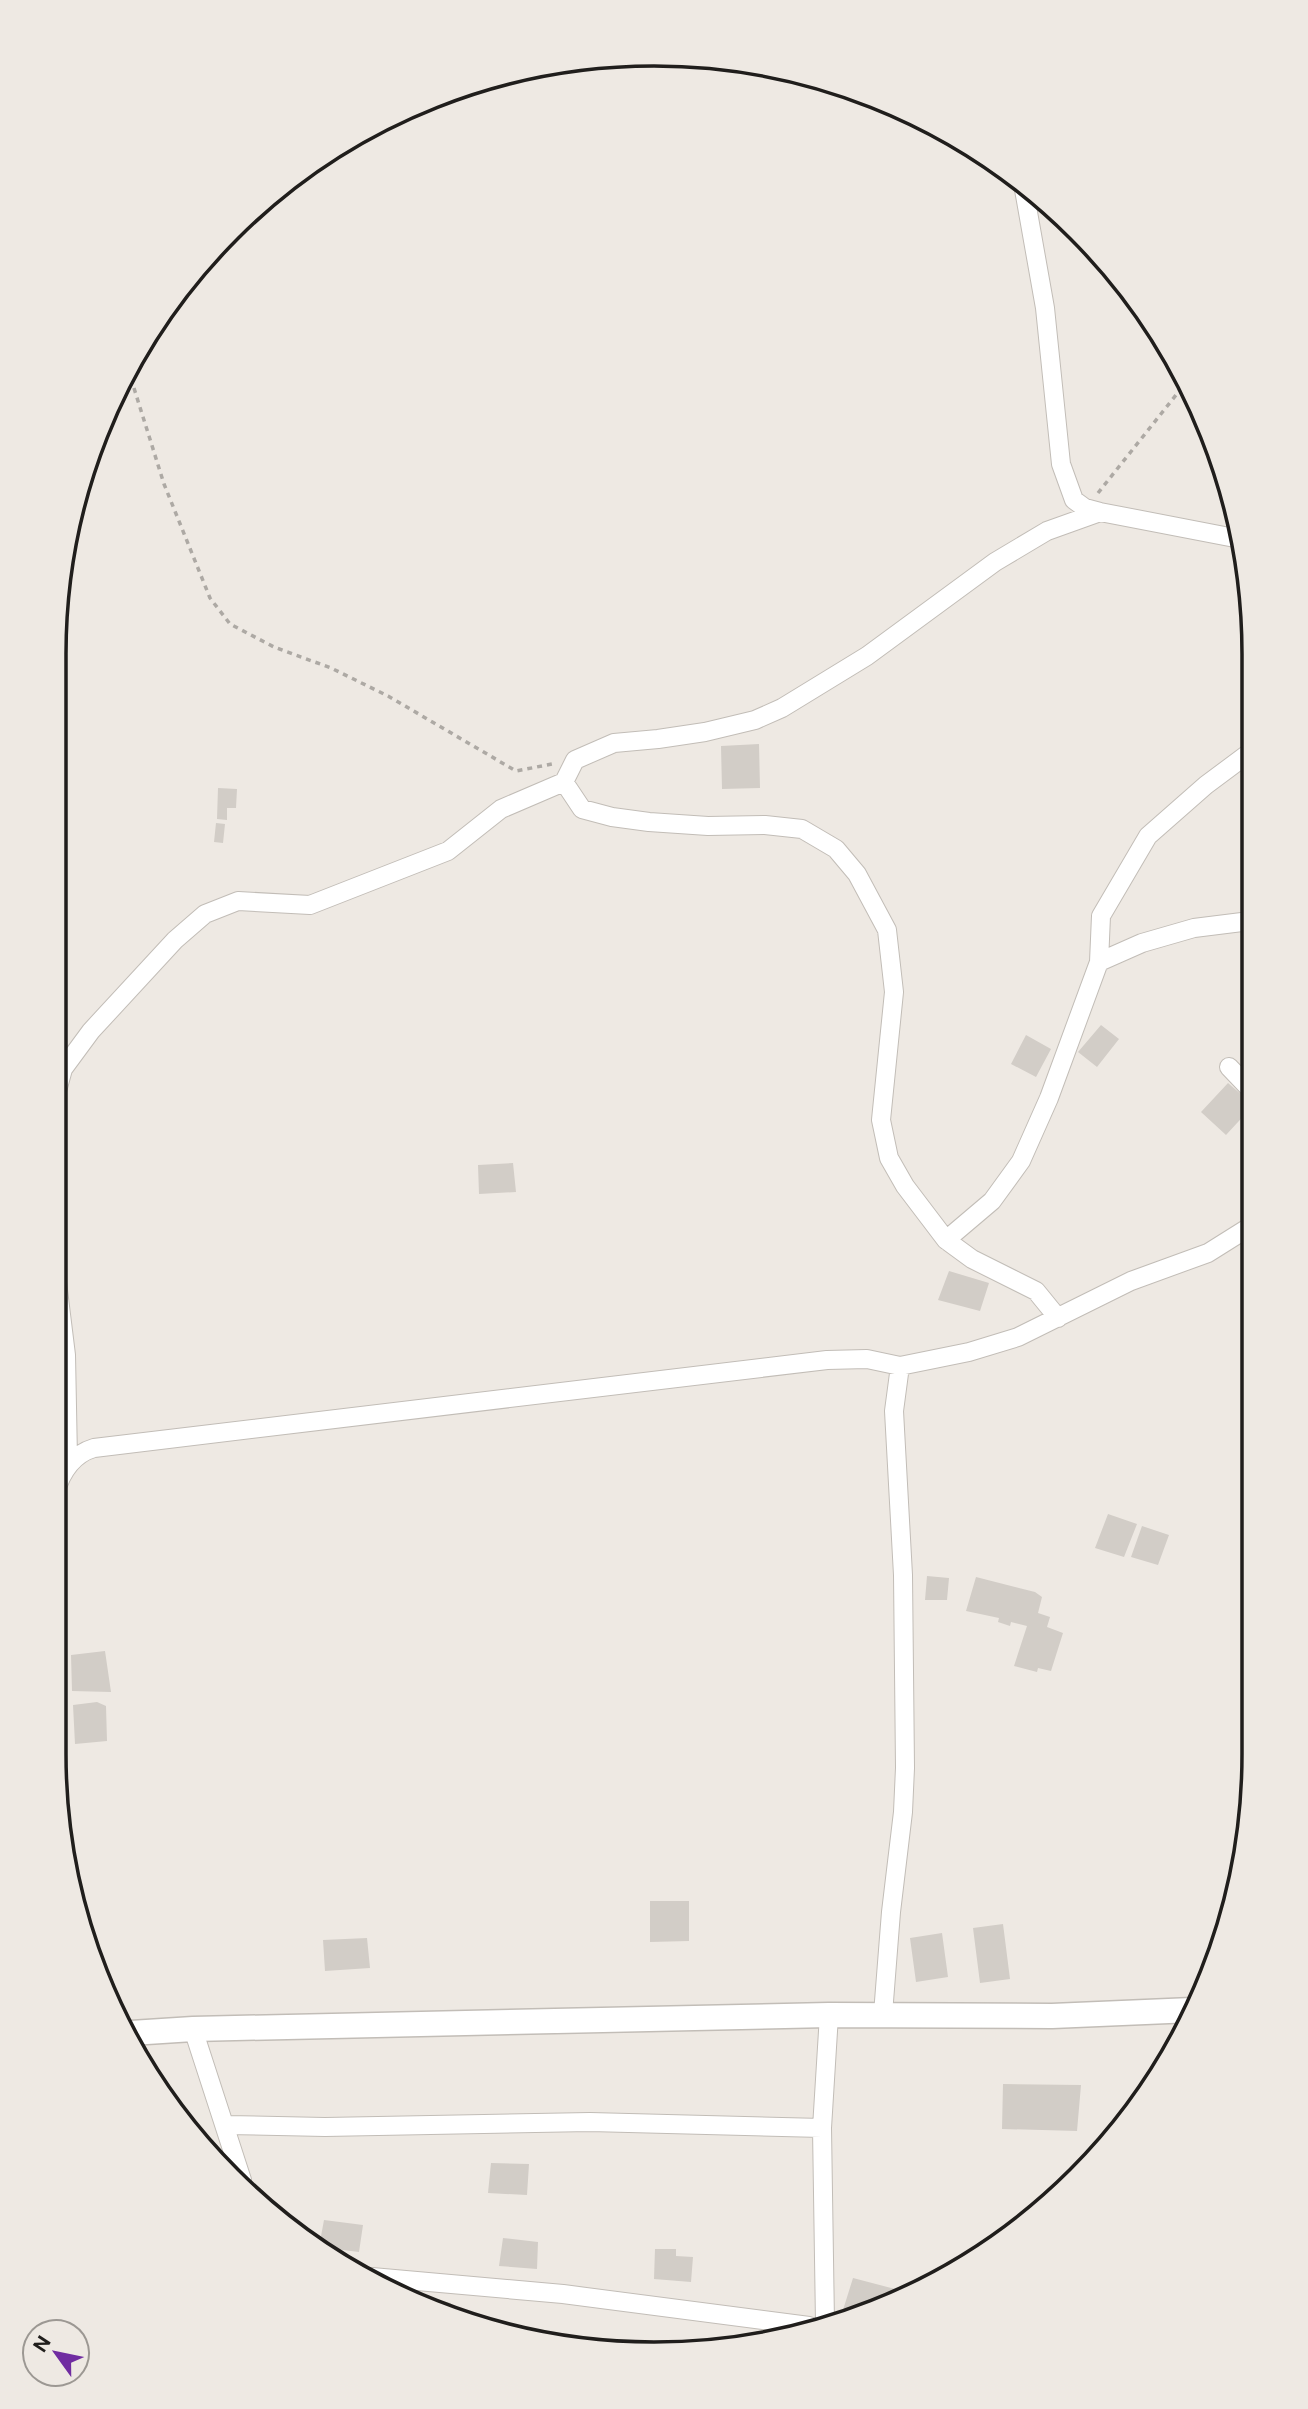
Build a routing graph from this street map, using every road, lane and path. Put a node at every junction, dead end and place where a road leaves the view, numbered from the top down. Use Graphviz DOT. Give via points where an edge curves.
graph roads {
  1 [pos="1026,199"];
  2 [pos="133,384"];
  3 [pos="1180,391"];
  4 [pos="1093,510"];
  5 [pos="1229,537"];
  6 [pos="1242,758"];
  7 [pos="576,760"];
  8 [pos="564,782"];
  9 [pos="1242,922"];
  10 [pos="1098,962"];
  11 [pos="66,1065"];
  12 [pos="1229,1068"];
  13 [pos="1242,1081"];
  14 [pos="1242,1232"];
  15 [pos="946,1240"];
  16 [pos="1058,1318"];
  17 [pos="901,1366"];
  18 [pos="66,1458"];
  19 [pos="1183,2010"];
  20 [pos="883,2014"];
  21 [pos="830,2015"];
  22 [pos="193,2029"];
  23 [pos="136,2033"];
  24 [pos="225,2125"];
  25 [pos="822,2128"];
  26 [pos="239,2170"];
  27 [pos="387,2278"];
  28 [pos="825,2316"];
  29 [pos="796,2324"];
  1 -- 4 [label="street" via="1045,308 1061,464 1074,500"];
  2 -- 7 [label="path" via="164,484 210,598 230,624 388,696 516,771"];
  3 -- 4 [label="path"];
  4 -- 5 [label="street"];
  4 -- 7 [label="street" via="995,562 867,656 782,708 705,732 614,743"];
  6 -- 10 [label="street" via="1148,836 1101,916"];
  7 -- 8 [label="street"];
  8 -- 11 [label="street" via="500,808 448,850 310,905 238,901 205,914 91,1031"];
  8 -- 15 [label="street" via="582,808 612,817 802,829 836,849 856,874 887,930 894,992 881,1120 889,1158"];
  9 -- 10 [label="street" via="1194,928"];
  10 -- 15 [label="street" via="1021,1161 992,1201"];
  12 -- 13 [label="street"];
  14 -- 16 [label="street" via="1208,1253 1131,1281"];
  15 -- 16 [label="street" via="972,1259 1036,1291"];
  16 -- 17 [label="street" via="969,1352"];
  17 -- 18 [label="street" via="867,1359 827,1360 118,1444"];
  17 -- 20 [label="street" via="894,1411 903,1575 905,1768"];
  19 -- 20 [label="main road"];
  20 -- 21 [label="main road"];
  21 -- 22 [label="main road"];
  21 -- 25 [label="street"];
  22 -- 23 [label="main road"];
  22 -- 24 [label="street"];
  24 -- 25 [label="street" via="590,2122"];
  24 -- 26 [label="street"];
  25 -- 28 [label="street"];
  27 -- 29 [label="street" via="563,2294"];
}
